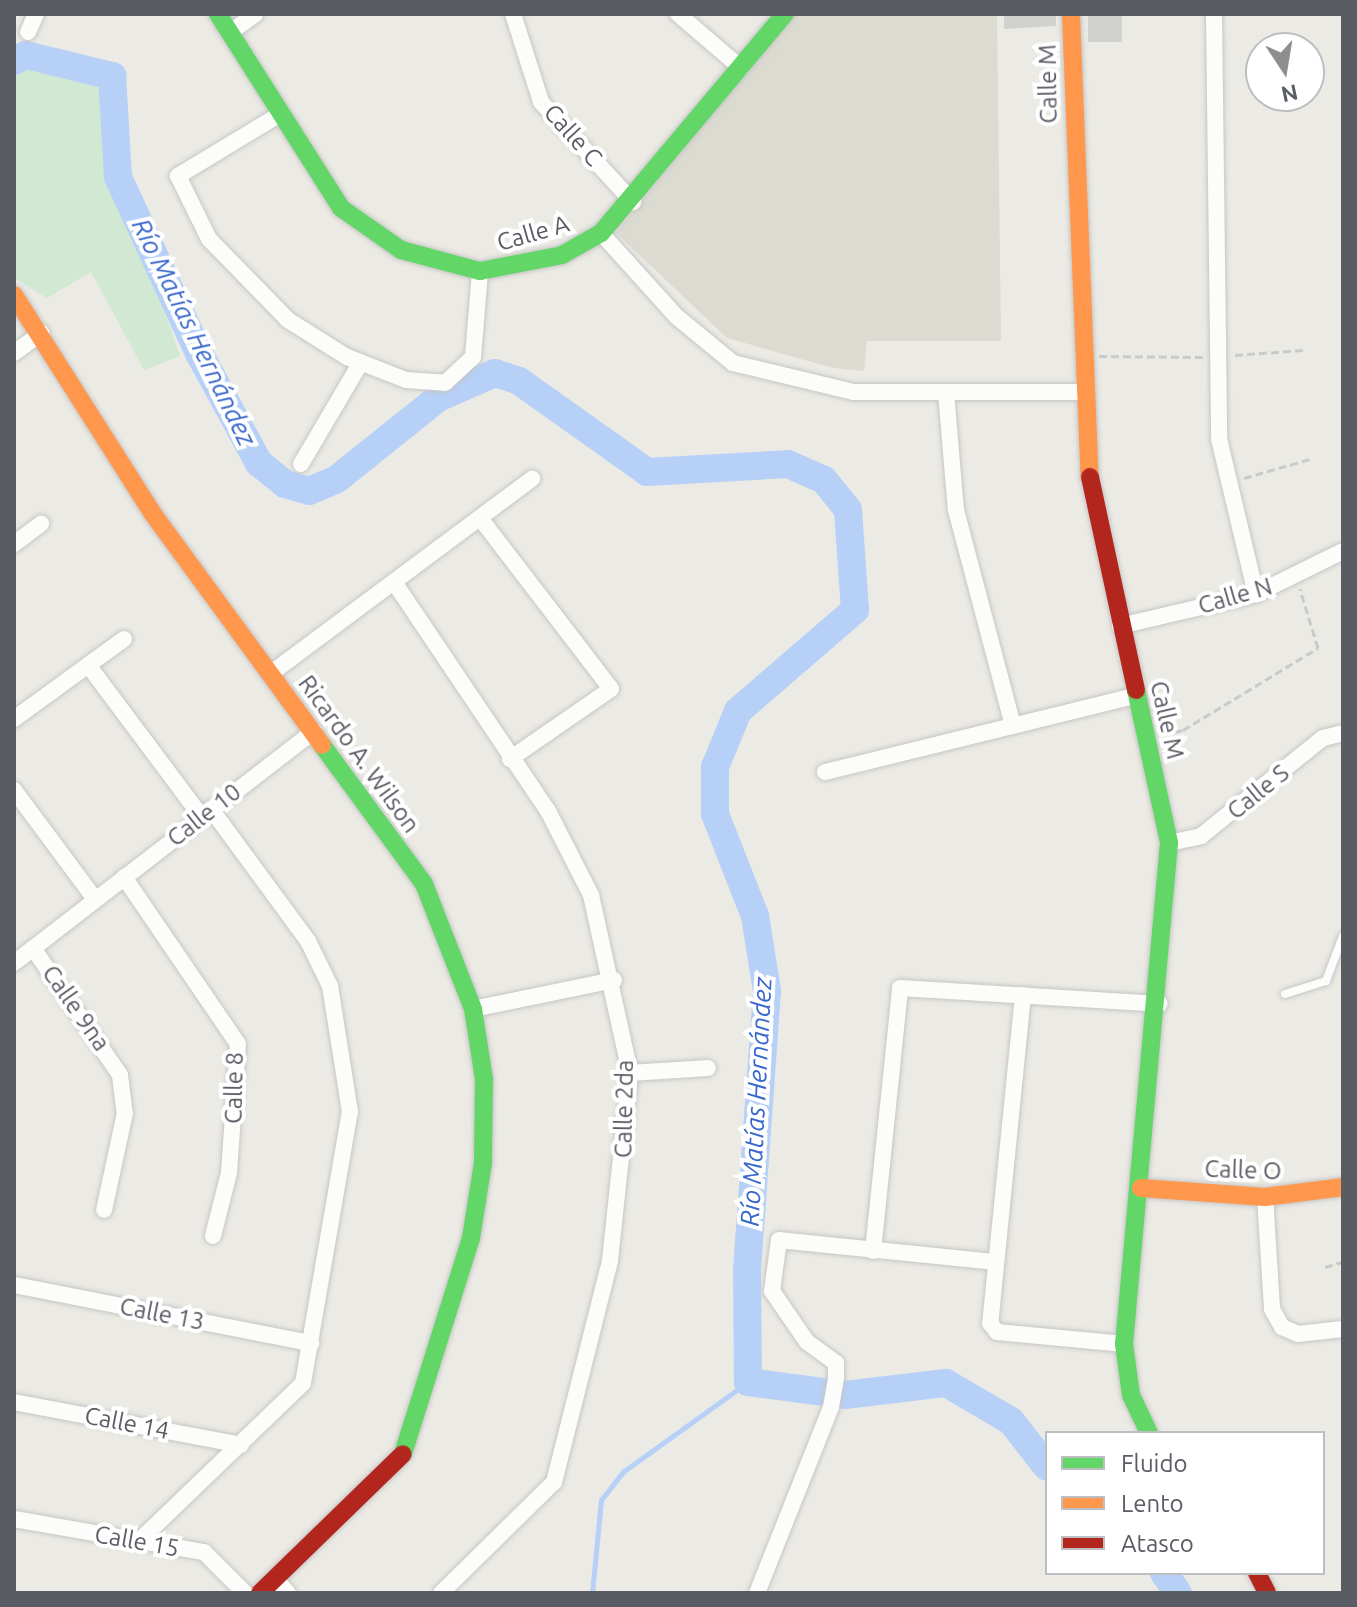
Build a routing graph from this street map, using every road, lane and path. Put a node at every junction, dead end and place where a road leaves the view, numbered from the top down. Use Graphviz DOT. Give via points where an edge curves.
graph roads {
  1 [pos="36,14"];
  2 [pos="218,14"];
  3 [pos="255,14"];
  4 [pos="513,14"];
  5 [pos="678,14"];
  6 [pos="785,14"];
  7 [pos="1071,14"];
  8 [pos="1214,14"];
  9 [pos="232,31"];
  10 [pos="28,32"];
  11 [pos="741,68"];
  12 [pos="282,113"];
  13 [pos="633,202"];
  14 [pos="601,233"];
  15 [pos="480,271"];
  16 [pos="14,295"];
  17 [pos="42,333"];
  18 [pos="1303,350"];
  19 [pos="14,353"];
  20 [pos="1098,356"];
  21 [pos="1213,357"];
  22 [pos="361,362"];
  23 [pos="946,392"];
  24 [pos="1078,392"];
  25 [pos="1310,459"];
  26 [pos="301,464"];
  27 [pos="532,479"];
  28 [pos="1229,483"];
  29 [pos="480,518"];
  30 [pos="41,524"];
  31 [pos="14,544"];
  32 [pos="1343,551"];
  33 [pos="1297,577"];
  34 [pos="394,582"];
  35 [pos="1256,594"];
  36 [pos="1120,626"];
  37 [pos="124,639"];
  38 [pos="88,665"];
  39 [pos="270,674"];
  40 [pos="1138,695"];
  41 [pos="14,719"];
  42 [pos="1013,726"];
  43 [pos="314,731"];
  44 [pos="1343,733"];
  45 [pos="1148,738"];
  46 [pos="510,759"];
  47 [pos="825,772"];
  48 [pos="14,790"];
  49 [pos="206,813"];
  50 [pos="1169,843"];
  51 [pos="124,877"];
  52 [pos="95,899"];
  53 [pos="1343,936"];
  54 [pos="33,948"];
  55 [pos="14,963"];
  56 [pos="614,980"];
  57 [pos="1285,994"];
  58 [pos="1023,995"];
  59 [pos="1160,1004"];
  60 [pos="473,1009"];
  61 [pos="708,1068"];
  62 [pos="630,1073"];
  63 [pos="1343,1187"];
  64 [pos="1141,1188"];
  65 [pos="1265,1197"];
  66 [pos="104,1210"];
  67 [pos="213,1236"];
  68 [pos="873,1251"];
  69 [pos="996,1262"];
  70 [pos="1343,1262"];
  71 [pos="1325,1267"];
  72 [pos="14,1285"];
  73 [pos="1343,1329"];
  74 [pos="311,1343"];
  75 [pos="1124,1344"];
  76 [pos="14,1402"];
  77 [pos="1148,1431"];
  78 [pos="241,1445"];
  79 [pos="14,1519"];
  80 [pos="138,1542"];
  81 [pos="1258,1575"];
  82 [pos="275,1579"];
  83 [pos="245,1593"];
  84 [pos="260,1593"];
  85 [pos="288,1593"];
  86 [pos="441,1593"];
  87 [pos="757,1593"];
  88 [pos="1267,1593"];
  1 -- 10 [label="street"];
  2 -- 9 [label="street, Calle A"];
  3 -- 9 [label="street"];
  4 -- 13 [label="street, Calle C" via="541,102"];
  5 -- 11 [label="street"];
  6 -- 11 [label="street, Calle A"];
  7 -- 24 [label="street, Calle M"];
  8 -- 21 [label="street"];
  9 -- 12 [label="street, Calle A"];
  11 -- 13 [label="street, Calle A"];
  12 -- 15 [label="street, Calle A" via="313,174 375,236 433,262"];
  12 -- 22 [label="street" via="181,170 179,184 209,239 254,290 322,344"];
  13 -- 14 [label="street, Calle A"];
  14 -- 15 [label="street, Calle A" via="562,255"];
  14 -- 23 [label="street" via="677,317 733,363 854,392"];
  15 -- 22 [label="street" via="479,330 465,371 425,384"];
  16 -- 17 [label="street, Ricardo A. Wilson"];
  17 -- 19 [label="street"];
  17 -- 39 [label="street, Ricardo A. Wilson" via="153,514"];
  18 -- 21 [label="path"];
  20 -- 21 [label="path"];
  21 -- 28 [label="street"];
  22 -- 26 [label="street"];
  23 -- 24 [label="street"];
  23 -- 42 [label="street" via="956,510"];
  24 -- 36 [label="street, Calle M"];
  25 -- 28 [label="path"];
  27 -- 29 [label="street"];
  28 -- 35 [label="street"];
  29 -- 34 [label="street"];
  29 -- 46 [label="street" via="611,689"];
  30 -- 31 [label="street"];
  32 -- 33 [label="street, Calle N"];
  33 -- 35 [label="street, Calle N"];
  33 -- 45 [label="path" via="1318,648 1183,730"];
  34 -- 39 [label="street"];
  34 -- 46 [label="street, Calle 2da"];
  35 -- 36 [label="street, Calle N"];
  36 -- 40 [label="street, Calle M"];
  37 -- 38 [label="street"];
  38 -- 41 [label="street"];
  38 -- 49 [label="street"];
  39 -- 43 [label="street, Ricardo A. Wilson"];
  40 -- 42 [label="street"];
  40 -- 45 [label="street, Calle M"];
  42 -- 47 [label="street"];
  43 -- 49 [label="street, Calle 10"];
  43 -- 60 [label="street, Ricardo A. Wilson" via="424,884"];
  44 -- 50 [label="street, Calle S" via="1323,738 1201,836"];
  45 -- 50 [label="street, Calle M"];
  46 -- 56 [label="street, Calle 2da" via="591,895"];
  48 -- 52 [label="street"];
  49 -- 51 [label="street, Calle 10"];
  49 -- 74 [label="street" via="308,941 330,986 348,1064 350,1112"];
  50 -- 59 [label="street, Calle M"];
  51 -- 52 [label="street, Calle 10"];
  51 -- 67 [label="street, Calle 8" via="238,1044 229,1173"];
  52 -- 54 [label="street, Calle 10"];
  53 -- 57 [label="lane" via="1326,981"];
  54 -- 55 [label="street, Calle 10"];
  54 -- 66 [label="street, Calle 9na" via="120,1075 125,1113"];
  56 -- 60 [label="street"];
  56 -- 62 [label="street, Calle 2da"];
  58 -- 59 [label="street"];
  58 -- 68 [label="street" via="909,983 895,996"];
  58 -- 69 [label="street"];
  59 -- 64 [label="street, Calle M"];
  60 -- 82 [label="street, Ricardo A. Wilson" via="484,1079 483,1163 451,1301 401,1459"];
  61 -- 62 [label="street"];
  62 -- 86 [label="street, Calle 2da" via="610,1261 554,1482"];
  63 -- 65 [label="street, Calle O"];
  64 -- 65 [label="street, Calle O"];
  64 -- 75 [label="street, Calle M"];
  65 -- 73 [label="street" via="1272,1309 1282,1327 1298,1334"];
  68 -- 69 [label="street"];
  68 -- 87 [label="street" via="779,1240 772,1291 807,1342 836,1363 836,1378 829,1411"];
  69 -- 75 [label="street" via="990,1323 997,1332"];
  70 -- 71 [label="path"];
  72 -- 74 [label="street, Calle 13"];
  74 -- 78 [label="street" via="303,1383"];
  75 -- 77 [label="street, Calle M" via="1131,1395"];
  76 -- 78 [label="street, Calle 14"];
  78 -- 80 [label="street"];
  79 -- 80 [label="street, Calle 15"];
  80 -- 83 [label="street, Calle 15" via="204,1552"];
  81 -- 88 [label="street"];
  82 -- 84 [label="street, Ricardo A. Wilson"];
  82 -- 85 [label="street"];
}
